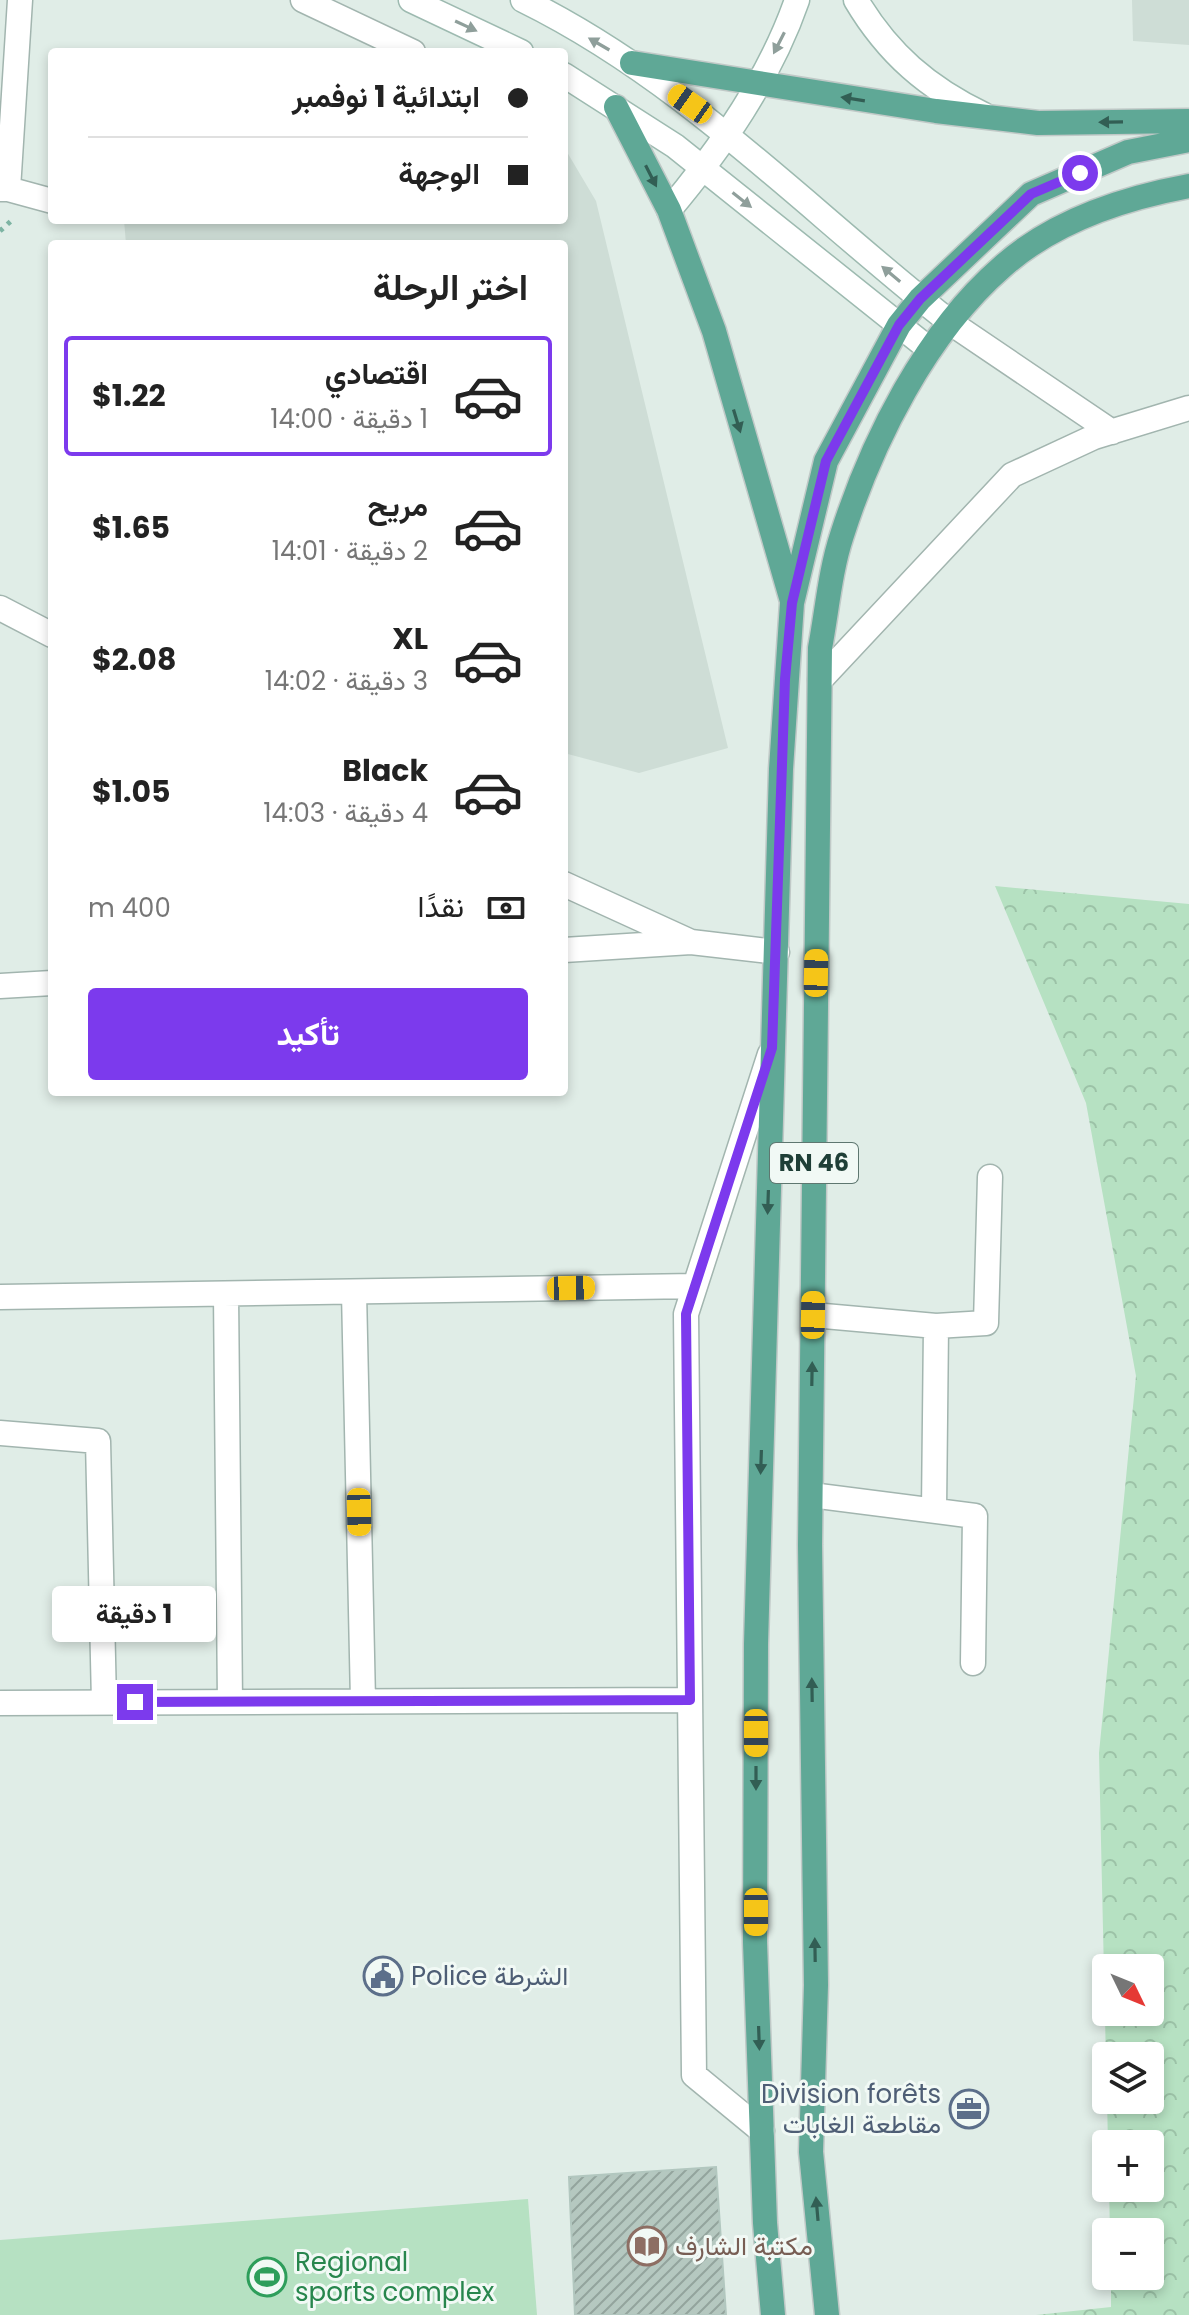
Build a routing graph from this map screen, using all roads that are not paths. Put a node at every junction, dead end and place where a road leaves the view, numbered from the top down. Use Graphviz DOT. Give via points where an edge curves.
graph roads {
  1 [pos="20,0"];
  2 [pos="303,0"];
  3 [pos="411,0"];
  4 [pos="797,0"];
  5 [pos="856,0"];
  6 [pos="528,1"];
  7 [pos="491,46"];
  8 [pos="405,48"];
  9 [pos="632,63"];
  10 [pos="568,77"];
  11 [pos="758,85"];
  12 [pos="616,107"];
  13 [pos="990,118"];
  14 [pos="1189,121"];
  15 [pos="726,134"];
  16 [pos="1189,140"];
  17 [pos="703,170"];
  18 [pos="1189,186"];
  19 [pos="4,189"];
  20 [pos="48,200"];
  21 [pos="669,210"];
  22 [pos="920,299"];
  23 [pos="951,323"];
  24 [pos="899,325"];
  25 [pos="929,349"];
  26 [pos="1189,408"];
  27 [pos="1112,432"];
  28 [pos="792,603"];
  29 [pos="0,608"];
  30 [pos="48,633"];
  31 [pos="820,680"];
  32 [pos="568,886"];
  33 [pos="691,942"];
  34 [pos="568,950"];
  35 [pos="777,952"];
  36 [pos="48,983"];
  37 [pos="0,986"];
  38 [pos="772,1048"];
  39 [pos="990,1177"];
  40 [pos="695,1286"];
  41 [pos="354,1292"];
  42 [pos="226,1294"];
  43 [pos="0,1297"];
  44 [pos="813,1315"];
  45 [pos="936,1326"];
  46 [pos="0,1433"];
  47 [pos="811,1495"];
  48 [pos="934,1510"];
  49 [pos="973,1663"];
  50 [pos="690,1700"];
  51 [pos="363,1701"];
  52 [pos="104,1702"];
  53 [pos="230,1702"];
  54 [pos="0,1703"];
  55 [pos="762,2131"];
  56 [pos="773,2315"];
  57 [pos="827,2315"];
  1 -- 19 [label="street"];
  2 -- 8 [label="street"];
  3 -- 7 [label="street, one-way"];
  4 -- 11 [label="street, one-way"];
  5 -- 13 [label="street" via="907,67 946,96"];
  9 -- 6 [label="street, one-way"];
  9 -- 11 [label="main road"];
  9 -- 15 [label="street"];
  10 -- 12 [label="street"];
  13 -- 11 [label="main road, one-way"];
  11 -- 15 [label="street"];
  12 -- 17 [label="street"];
  12 -- 21 [label="main road, one-way"];
  14 -- 13 [label="main road, one-way" via="1038,123"];
  15 -- 17 [label="street"];
  22 -- 15 [label="street, one-way"];
  16 -- 22 [label="main road, RN 46" via="1128,152 1031,194"];
  17 -- 21 [label="street"];
  17 -- 24 [label="street, one-way"];
  18 -- 23 [label="main road, RN 46" via="1140,195 1064,226 1002,266"];
  19 -- 20 [label="street"];
  21 -- 28 [label="main road, one-way" via="714,331"];
  22 -- 23 [label="street"];
  22 -- 24 [label="main road, RN 46"];
  23 -- 25 [label="main road, RN 46"];
  23 -- 27 [label="street"];
  24 -- 25 [label="street"];
  24 -- 28 [label="main road, RN 46" via="826,461"];
  25 -- 31 [label="main road, RN 46" via="884,426 841,537 820,648"];
  26 -- 27 [label="street"];
  27 -- 31 [label="street" via="1012,475"];
  28 -- 35 [label="main road, RN 46"];
  29 -- 30 [label="street"];
  31 -- 44 [label="main road, RN 46"];
  32 -- 33 [label="street"];
  33 -- 34 [label="street"];
  33 -- 35 [label="street"];
  35 -- 38 [label="main road, RN 46"];
  36 -- 37 [label="street"];
  38 -- 40 [label="street"];
  38 -- 55 [label="main road, RN 46, one-way" via="756,1644 755,1942"];
  39 -- 45 [label="street" via="986,1323"];
  40 -- 41 [label="street"];
  40 -- 50 [label="street" via="686,1314"];
  41 -- 42 [label="street"];
  41 -- 51 [label="street"];
  42 -- 43 [label="street"];
  42 -- 53 [label="street"];
  44 -- 45 [label="street"];
  47 -- 44 [label="main road, RN 46, one-way"];
  45 -- 48 [label="street"];
  46 -- 52 [label="street" via="98,1441"];
  47 -- 48 [label="street"];
  57 -- 47 [label="main road, RN 46, one-way" via="811,2152 816,1985"];
  48 -- 49 [label="street" via="975,1516"];
  50 -- 51 [label="street"];
  50 -- 55 [label="street" via="694,2075"];
  51 -- 53 [label="street"];
  52 -- 53 [label="street"];
  52 -- 54 [label="street"];
  55 -- 56 [label="main road, RN 46"];
}
